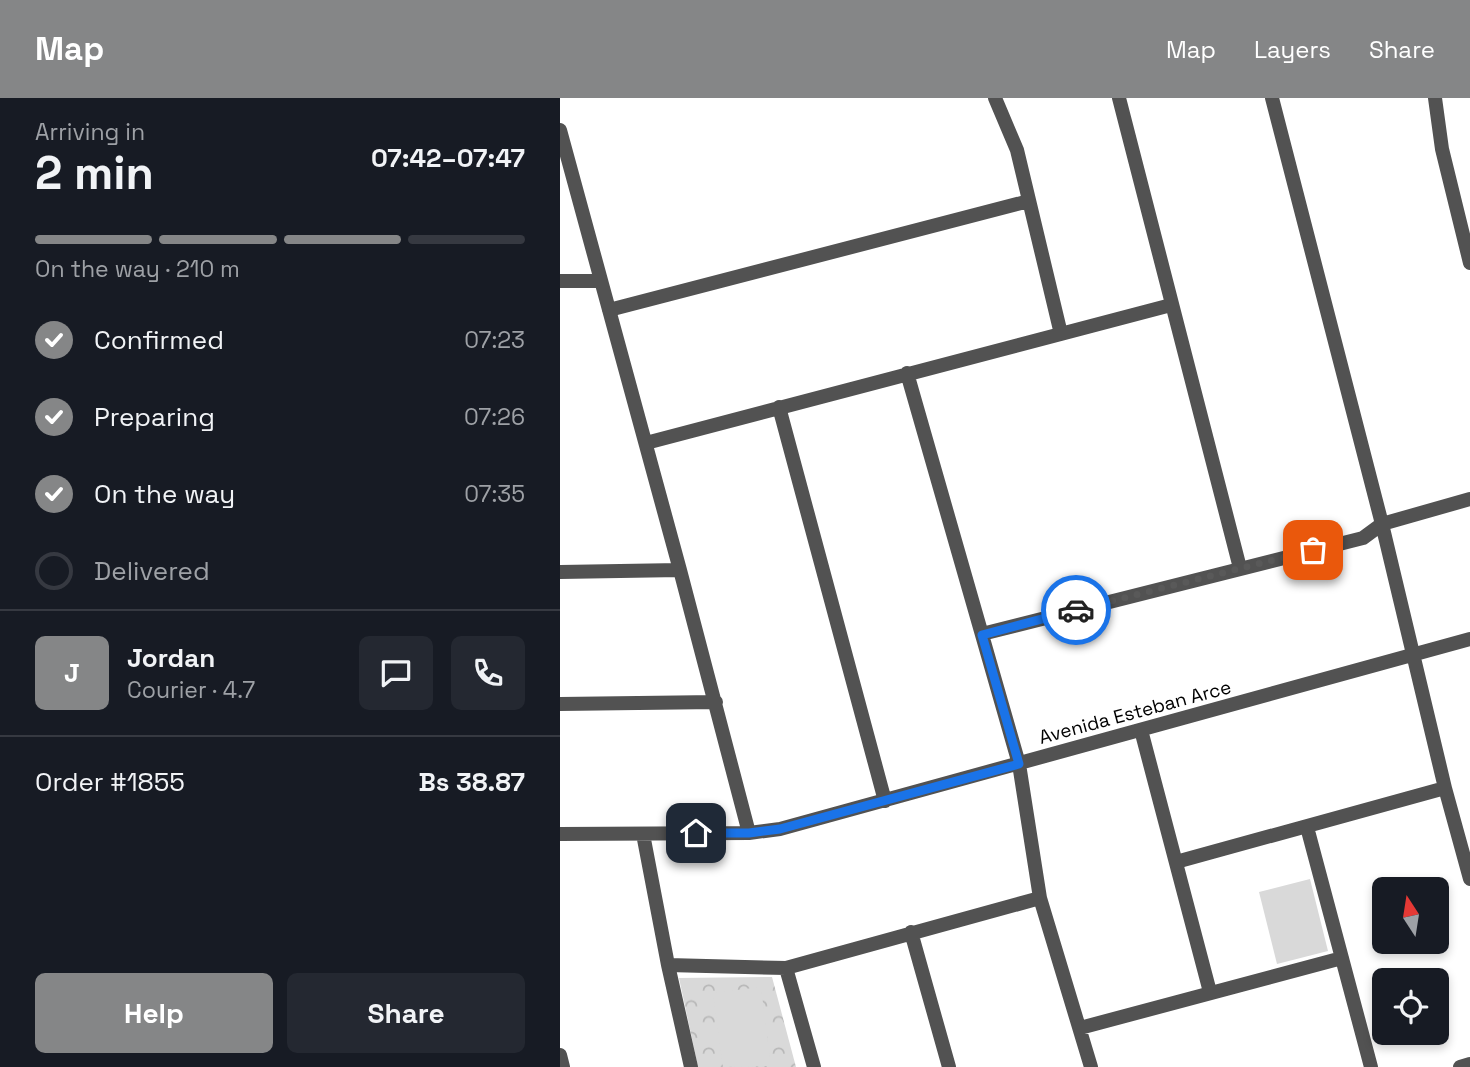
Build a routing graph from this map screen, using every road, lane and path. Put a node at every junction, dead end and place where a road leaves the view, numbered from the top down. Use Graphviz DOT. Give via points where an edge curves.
graph roads {
  1 [pos="995,98"];
  2 [pos="1119,98"];
  3 [pos="1272,98"];
  4 [pos="1435,98"];
  5 [pos="560,130"];
  6 [pos="1029,201"];
  7 [pos="1470,262"];
  8 [pos="560,281"];
  9 [pos="601,281"];
  10 [pos="1171,305"];
  11 [pos="609,310"];
  12 [pos="1061,334"];
  13 [pos="907,373"];
  14 [pos="779,408"];
  15 [pos="646,443"];
  16 [pos="1470,499"];
  17 [pos="1382,524"];
  18 [pos="1240,568"];
  19 [pos="680,570"];
  20 [pos="560,572"];
  21 [pos="982,635"];
  22 [pos="1470,639"];
  23 [pos="1414,656"];
  24 [pos="716,702"];
  25 [pos="560,704"];
  26 [pos="1141,730"];
  27 [pos="1019,764"];
  28 [pos="1445,788"];
  29 [pos="885,801"];
  30 [pos="1307,827"];
  31 [pos="749,833"];
  32 [pos="560,834"];
  33 [pos="643,834"];
  34 [pos="1176,862"];
  35 [pos="1470,879"];
  36 [pos="1040,898"];
  37 [pos="911,932"];
  38 [pos="1342,958"];
  39 [pos="668,965"];
  40 [pos="786,968"];
  41 [pos="1210,992"];
  42 [pos="1080,1028"];
  43 [pos="560,1055"];
  44 [pos="1470,1064"];
  45 [pos="563,1067"];
  46 [pos="691,1067"];
  47 [pos="814,1067"];
  48 [pos="949,1067"];
  49 [pos="1091,1067"];
  50 [pos="1371,1067"];
  51 [pos="1460,1067"];
  1 -- 6 [label="street" via="1017,150"];
  2 -- 10 [label="street"];
  3 -- 17 [label="street"];
  4 -- 7 [label="street" via="1441,149"];
  5 -- 9 [label="street"];
  6 -- 11 [label="street"];
  6 -- 12 [label="street"];
  8 -- 9 [label="street"];
  9 -- 11 [label="street"];
  10 -- 12 [label="street"];
  10 -- 18 [label="street"];
  11 -- 15 [label="street"];
  12 -- 13 [label="street"];
  13 -- 14 [label="street"];
  13 -- 21 [label="street"];
  14 -- 15 [label="street"];
  14 -- 29 [label="street"];
  15 -- 19 [label="street"];
  16 -- 17 [label="street"];
  17 -- 18 [label="street" via="1363,538"];
  17 -- 23 [label="street"];
  18 -- 21 [label="street"];
  19 -- 20 [label="street"];
  19 -- 24 [label="street"];
  21 -- 27 [label="street"];
  22 -- 23 [label="street, Avenida Esteban Arce"];
  23 -- 26 [label="street, Avenida Esteban Arce"];
  23 -- 28 [label="street"];
  24 -- 25 [label="street"];
  24 -- 31 [label="street"];
  26 -- 27 [label="street, Avenida Esteban Arce"];
  26 -- 34 [label="street"];
  27 -- 29 [label="street, Avenida Esteban Arce"];
  27 -- 36 [label="street"];
  28 -- 30 [label="street"];
  28 -- 35 [label="street"];
  29 -- 31 [label="street, Avenida Esteban Arce"];
  30 -- 34 [label="street"];
  30 -- 38 [label="street"];
  31 -- 33 [label="street, Avenida Esteban Arce"];
  32 -- 33 [label="street, Avenida Esteban Arce"];
  33 -- 39 [label="street"];
  34 -- 41 [label="street"];
  36 -- 37 [label="street"];
  36 -- 42 [label="street"];
  37 -- 40 [label="street"];
  37 -- 48 [label="street"];
  38 -- 41 [label="street"];
  38 -- 50 [label="street"];
  39 -- 40 [label="street"];
  39 -- 46 [label="street"];
  40 -- 47 [label="street"];
  41 -- 42 [label="street"];
  42 -- 49 [label="street"];
  43 -- 45 [label="street"];
  44 -- 51 [label="street"];
}
